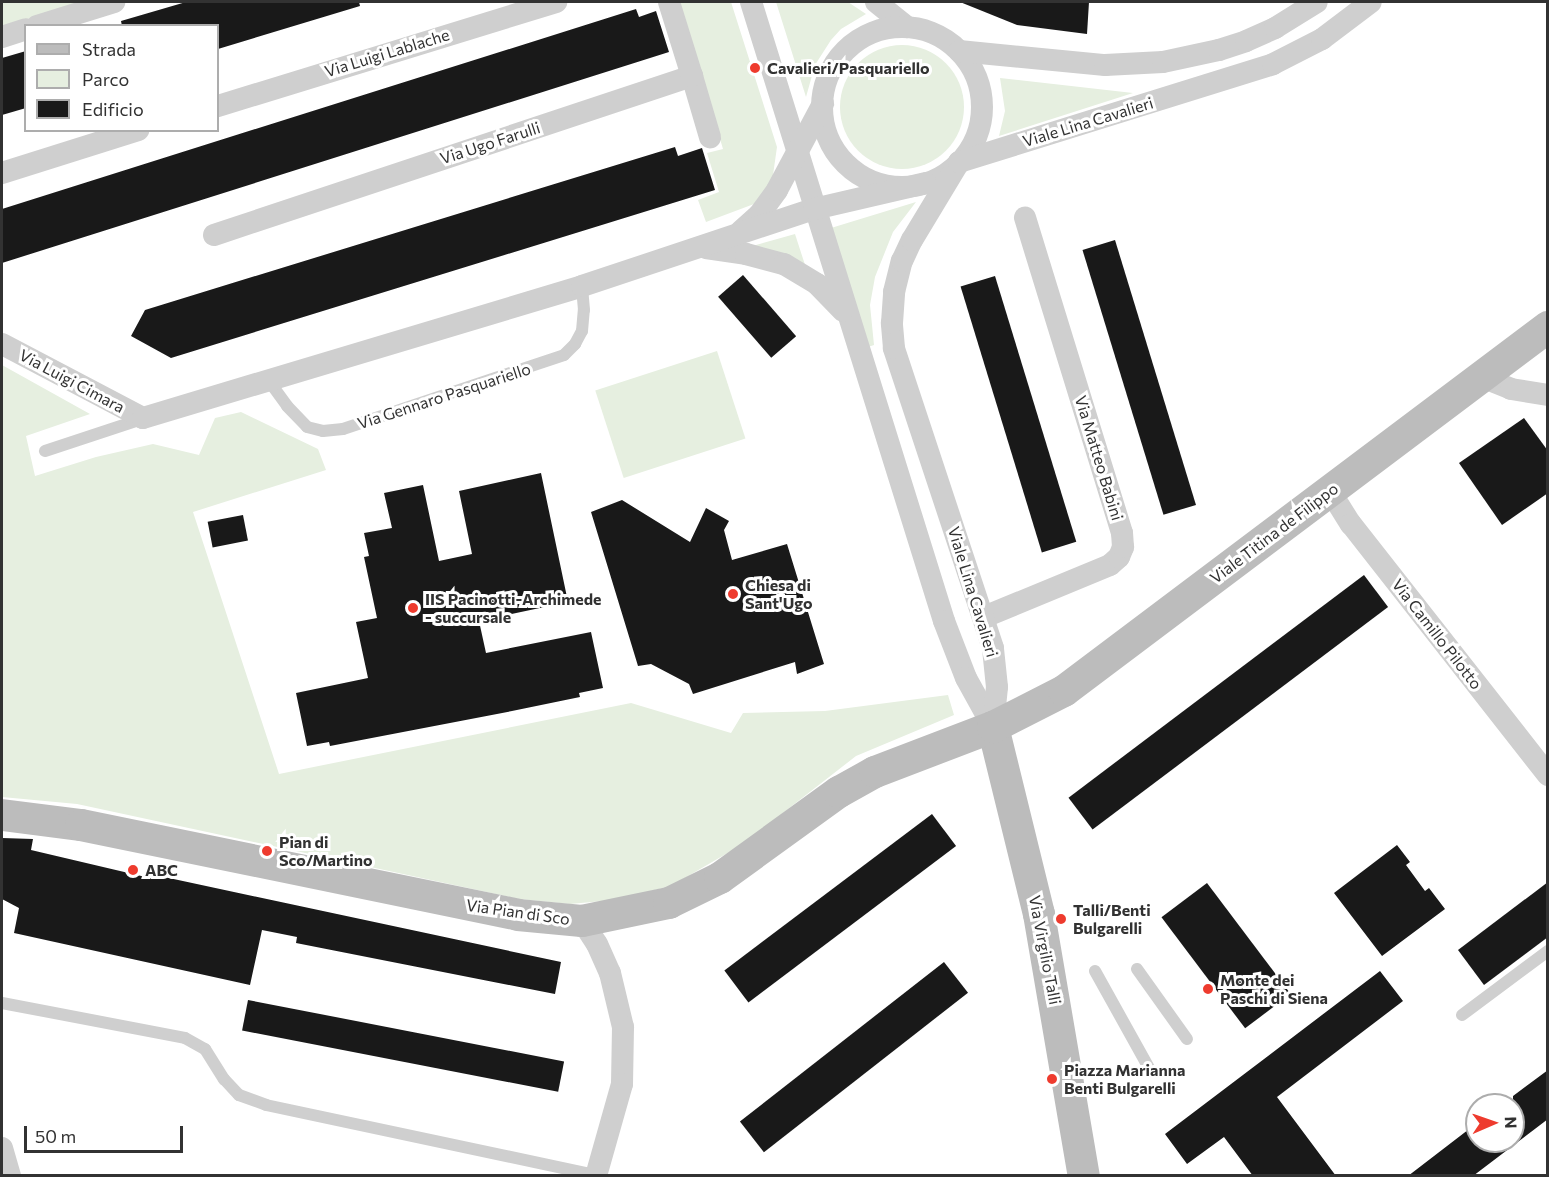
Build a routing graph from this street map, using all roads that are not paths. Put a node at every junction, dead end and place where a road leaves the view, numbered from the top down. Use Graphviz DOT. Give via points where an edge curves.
graph roads {
  1 [pos="114,2"];
  2 [pos="556,2"];
  3 [pos="669,2"];
  4 [pos="751,2"];
  5 [pos="876,2"];
  6 [pos="1317,2"];
  7 [pos="1371,2"];
  8 [pos="43,24"];
  9 [pos="907,27"];
  10 [pos="24,30"];
  11 [pos="2,37"];
  12 [pos="959,51"];
  13 [pos="692,76"];
  14 [pos="823,104"];
  15 [pos="219,106"];
  16 [pos="132,132"];
  17 [pos="710,137"];
  18 [pos="797,153"];
  19 [pos="959,162"];
  20 [pos="2,173"];
  21 [pos="926,183"];
  22 [pos="814,209"];
  23 [pos="1026,218"];
  24 [pos="737,234"];
  25 [pos="214,235"];
  26 [pos="702,247"];
  27 [pos="582,286"];
  28 [pos="848,317"];
  29 [pos="1548,327"];
  30 [pos="2,344"];
  31 [pos="1482,377"];
  32 [pos="269,381"];
  33 [pos="1548,395"];
  34 [pos="143,418"];
  35 [pos="45,452"];
  36 [pos="1330,491"];
  37 [pos="984,617"];
  38 [pos="993,727"];
  39 [pos="1548,775"];
  40 [pos="2,815"];
  41 [pos="582,921"];
  42 [pos="1548,951"];
  43 [pos="1137,969"];
  44 [pos="1095,971"];
  45 [pos="2,1003"];
  46 [pos="1462,1015"];
  47 [pos="1187,1039"];
  48 [pos="1150,1070"];
  49 [pos="2,1148"];
  50 [pos="596,1175"];
  51 [pos="10,1176"];
  52 [pos="1084,1176"];
  1 -- 8 [label="street"];
  2 -- 15 [label="street, Via Luigi Lablache"];
  3 -- 13 [label="street"];
  4 -- 18 [label="street, Viale Lina Cavalieri"];
  5 -- 9 [label="street"];
  6 -- 12 [label="street" via="1246,41 1163,62 1105,65"];
  7 -- 19 [label="street, Viale Lina Cavalieri" via="1322,39 1273,64"];
  9 -- 12 [label="street" via="935,34"];
  9 -- 14 [label="street" via="875,31 848,48 830,73"];
  10 -- 11 [label="street"];
  12 -- 19 [label="street" via="976,76 982,106 976,136"];
  13 -- 17 [label="street"];
  13 -- 25 [label="street, Via Ugo Farulli"];
  14 -- 18 [label="street"];
  14 -- 21 [label="street" via="831,141 854,170 888,185"];
  16 -- 20 [label="street"];
  18 -- 22 [label="street, Viale Lina Cavalieri"];
  18 -- 24 [label="street" via="768,203"];
  19 -- 21 [label="street"];
  19 -- 37 [label="street, Viale Lina Cavalieri" via="902,261 893,302 892,333 897,359"];
  21 -- 22 [label="street"];
  22 -- 24 [label="street"];
  22 -- 28 [label="street, Viale Lina Cavalieri"];
  23 -- 37 [label="street, Via Matteo Babini" via="1123,547 1110,566"];
  24 -- 26 [label="street"];
  26 -- 27 [label="street"];
  26 -- 28 [label="street" via="784,264 817,284"];
  27 -- 32 [label="street"];
  27 -- 32 [label="lane, Via Gennaro Pasquariello" via="582,331 564,355 343,429 322,431 307,427"];
  28 -- 38 [label="street, Viale Lina Cavalieri" via="957,657"];
  29 -- 31 [label="street, Viale Titina de Filippo"];
  30 -- 34 [label="street, Via Luigi Cimara"];
  31 -- 33 [label="street" via="1511,389"];
  31 -- 36 [label="street, Viale Titina de Filippo"];
  32 -- 34 [label="street"];
  34 -- 35 [label="lane"];
  36 -- 38 [label="street, Viale Titina de Filippo" via="1076,683"];
  36 -- 39 [label="street, Via Camillo Pilotto" via="1351,524"];
  37 -- 38 [label="street, Viale Lina Cavalieri" via="997,671"];
  38 -- 41 [label="street, Via Pian di Sco" via="892,764 857,782 698,891 656,907"];
  38 -- 52 [label="street, Via Virgilio Talli" via="1039,914"];
  40 -- 41 [label="street, Via Pian di Sco" via="81,825 455,904"];
  41 -- 50 [label="street" via="610,973 623,1027 621,1084"];
  42 -- 46 [label="lane"];
  43 -- 47 [label="lane"];
  44 -- 48 [label="lane"];
  45 -- 50 [label="lane" via="185,1038 205,1049 239,1095 266,1105"];
  49 -- 51 [label="street"];
}
